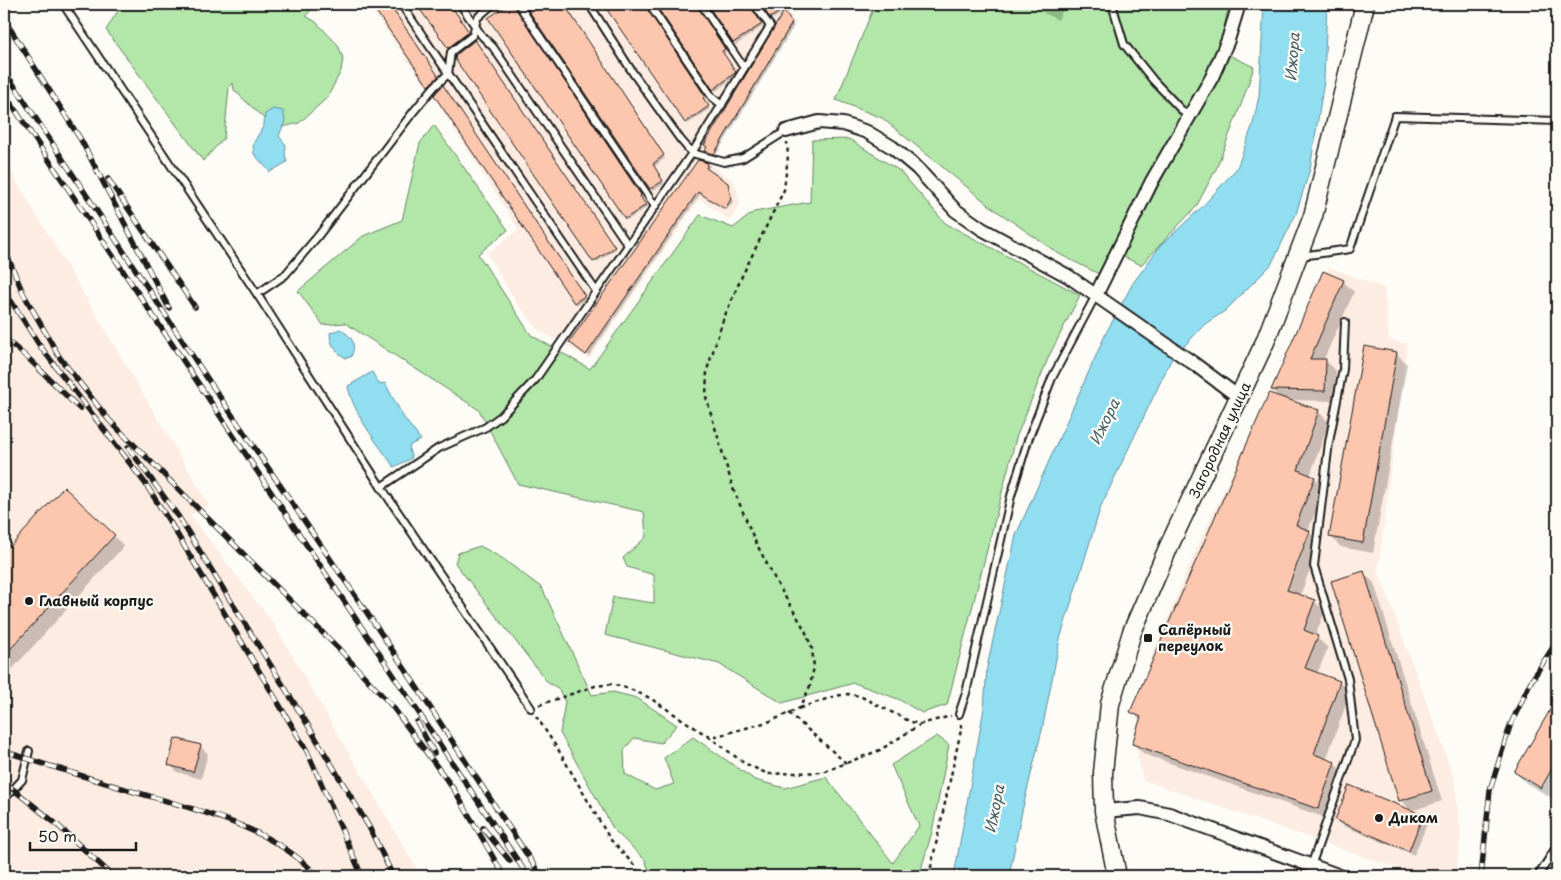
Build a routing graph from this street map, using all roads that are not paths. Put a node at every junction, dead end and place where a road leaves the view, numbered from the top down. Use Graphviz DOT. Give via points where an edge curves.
graph roads {
  1 [pos="63,4"];
  2 [pos="400,4"];
  3 [pos="460,4"];
  4 [pos="493,4"];
  5 [pos="518,4"];
  6 [pos="588,4"];
  7 [pos="649,4"];
  8 [pos="701,4"];
  9 [pos="754,4"];
  10 [pos="1112,4"];
  11 [pos="1238,4"];
  12 [pos="1365,4"];
  13 [pos="475,26"];
  14 [pos="744,68"];
  15 [pos="448,74"];
  16 [pos="722,105"];
  17 [pos="1189,118"];
  18 [pos="1557,121"];
  19 [pos="786,131"];
  20 [pos="692,153"];
  21 [pos="655,206"];
  22 [pos="628,245"];
  23 [pos="1297,257"];
  24 [pos="596,291"];
  25 [pos="257,294"];
  26 [pos="1096,295"];
  27 [pos="1345,322"];
  28 [pos="1240,398"];
  29 [pos="382,487"];
  30 [pos="531,708"];
  31 [pos="959,714"];
  32 [pos="29,751"];
  33 [pos="4,799"];
  34 [pos="1104,811"];
  35 [pos="1557,846"];
  36 [pos="1311,866"];
  37 [pos="1117,876"];
  38 [pos="1340,876"];
  39 [pos="1538,876"];
  1 -- 25 [label="lane"];
  2 -- 15 [label="lane"];
  3 -- 13 [label="lane"];
  4 -- 13 [label="lane" via="477,18"];
  5 -- 21 [label="lane"];
  6 -- 20 [label="lane" via="633,73"];
  7 -- 16 [label="lane" via="712,96"];
  8 -- 14 [label="lane"];
  9 -- 14 [label="lane" via="770,26"];
  10 -- 17 [label="lane" via="1124,44"];
  11 -- 17 [label="street" via="1228,40"];
  12 -- 23 [label="main road, Загородная улица" via="1313,216"];
  13 -- 15 [label="lane" via="473,35 451,52"];
  13 -- 22 [label="lane" via="493,47"];
  14 -- 16 [label="lane"];
  15 -- 24 [label="lane"];
  15 -- 25 [label="lane" via="414,111 285,276"];
  16 -- 20 [label="lane"];
  17 -- 26 [label="street" via="1152,181"];
  18 -- 23 [label="lane" via="1395,116 1350,249"];
  19 -- 20 [label="lane" via="742,158 724,162"];
  19 -- 26 [label="street" via="820,122 843,124 867,132 917,168 955,210 982,230 1068,276"];
  20 -- 21 [label="lane"];
  21 -- 22 [label="lane"];
  22 -- 24 [label="lane"];
  23 -- 28 [label="main road, Загородная улица"];
  24 -- 29 [label="lane" via="535,380 501,416 486,427 439,448"];
  25 -- 29 [label="lane"];
  26 -- 28 [label="street"];
  26 -- 31 [label="lane" via="1052,378 1028,440 1011,496"];
  27 -- 36 [label="lane" via="1343,369 1328,442 1314,566 1348,679 1355,740"];
  28 -- 34 [label="main road, Загородная улица" via="1132,632 1110,704 1103,774"];
  29 -- 30 [label="lane"];
  32 -- 33 [label="lane" via="22,780"];
  34 -- 36 [label="street" via="1140,808 1169,814"];
  34 -- 37 [label="main road, Загородная улица"];
  35 -- 39 [label="lane"];
  36 -- 38 [label="street"];
}
